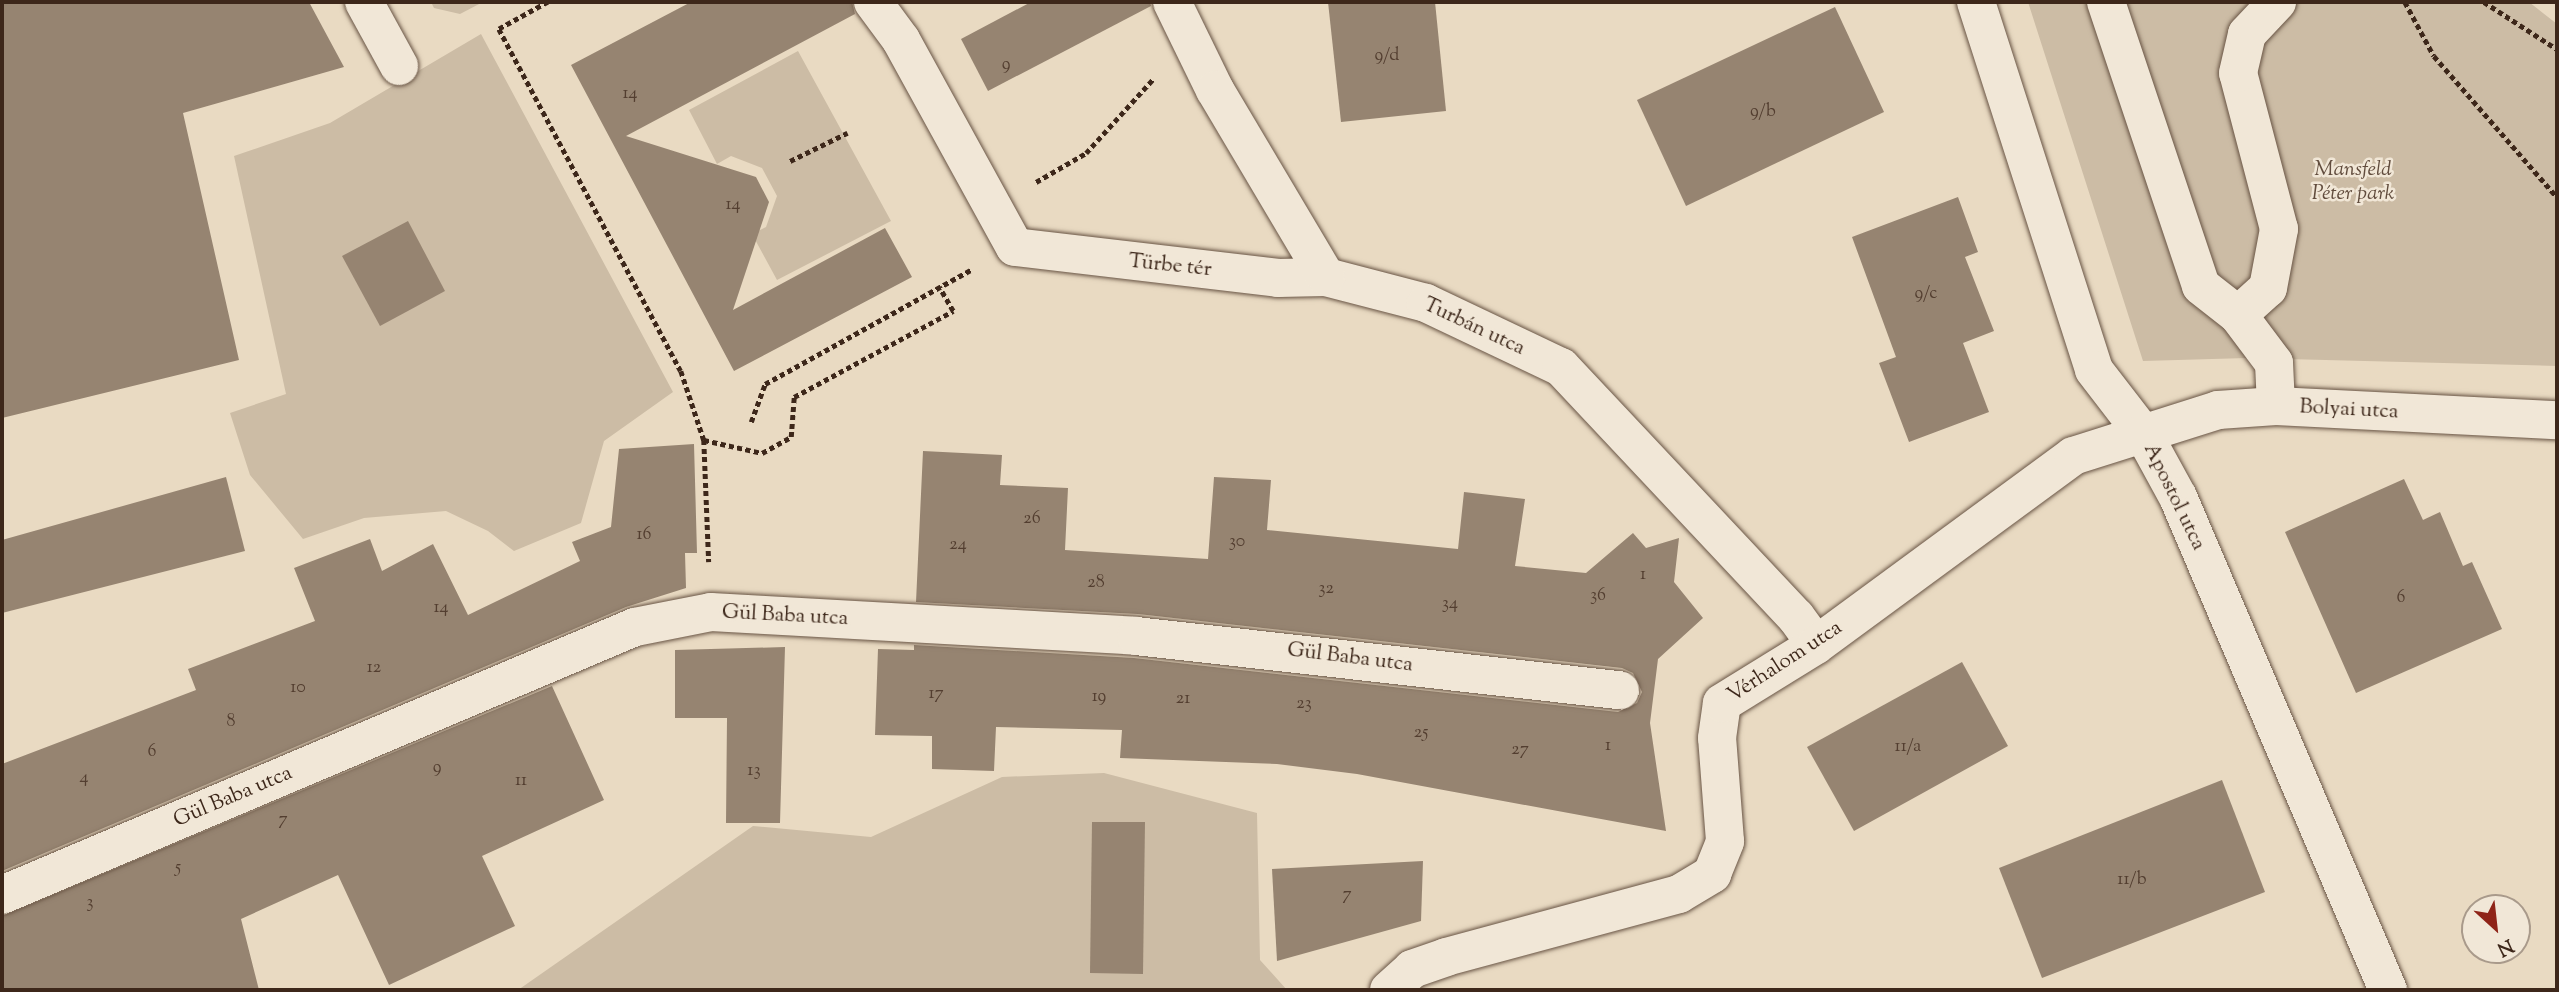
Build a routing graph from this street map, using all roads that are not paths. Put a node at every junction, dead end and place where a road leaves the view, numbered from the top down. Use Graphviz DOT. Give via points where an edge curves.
graph roads {
  1 [pos="364,2"];
  2 [pos="873,2"];
  3 [pos="1976,2"];
  4 [pos="2106,2"];
  5 [pos="2277,2"];
  6 [pos="1177,12"];
  7 [pos="399,66"];
  8 [pos="1326,277"];
  9 [pos="2238,315"];
  10 [pos="2276,407"];
  11 [pos="2557,420"];
  12 [pos="2144,435"];
  13 [pos="1816,645"];
  14 [pos="1620,690"];
  15 [pos="2,895"];
  16 [pos="1389,990"];
  17 [pos="2388,990"];
  1 -- 7 [label="street"];
  2 -- 8 [label="street, Türbe tér" via="901,40 1016,247 1278,278"];
  3 -- 12 [label="street, Apostol utca" via="2094,370"];
  4 -- 9 [label="street" via="2201,286"];
  5 -- 9 [label="street" via="2247,34 2238,73 2279,229 2268,288"];
  6 -- 8 [label="street" via="1215,90"];
  8 -- 13 [label="street, Turbán utca" via="1426,303 1561,367 1796,617"];
  9 -- 10 [label="street" via="2274,363"];
  10 -- 11 [label="street, Bolyai utca"];
  10 -- 12 [label="street, Bolyai utca" via="2218,410"];
  12 -- 13 [label="street, Vérhalom utca" via="2073,456"];
  12 -- 17 [label="street, Apostol utca" via="2178,498"];
  13 -- 16 [label="street, Vérhalom utca" via="1721,703 1717,738 1725,841 1712,874 1678,894 1412,969"];
  14 -- 15 [label="street, Gül Baba utca" via="1136,636 711,612 635,627"];
}
